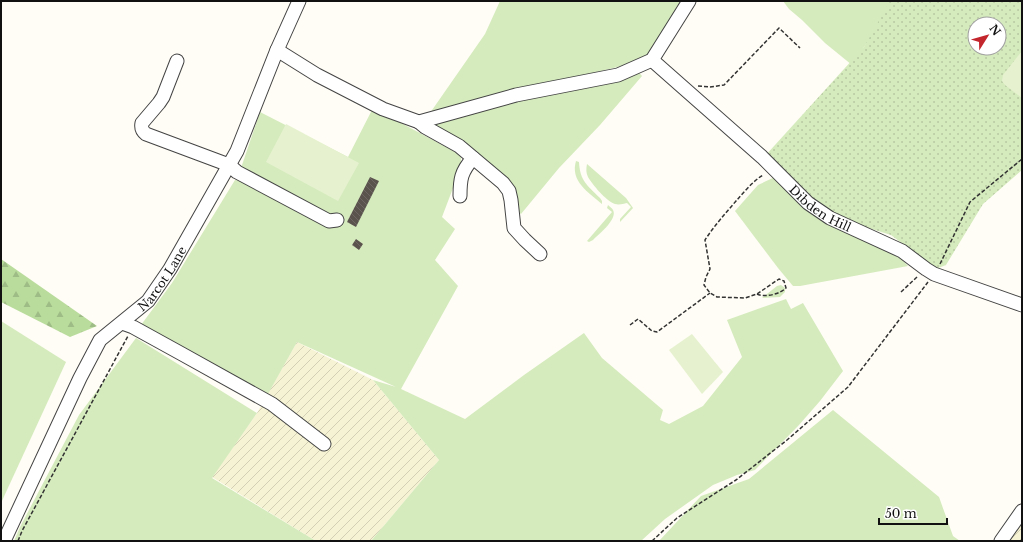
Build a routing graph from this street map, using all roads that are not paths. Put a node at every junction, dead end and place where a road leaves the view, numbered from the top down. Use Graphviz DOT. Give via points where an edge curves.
graph roads {
  1 [pos="298,1"];
  2 [pos="689,1"];
  3 [pos="277,50"];
  4 [pos="652,60"];
  5 [pos="177,61"];
  6 [pos="419,122"];
  7 [pos="473,158"];
  8 [pos="229,165"];
  9 [pos="460,196"];
  10 [pos="337,220"];
  11 [pos="540,254"];
  12 [pos="1022,304"];
  13 [pos="122,323"];
  14 [pos="324,444"];
  15 [pos="1022,510"];
  16 [pos="4,541"];
  17 [pos="1001,541"];
  1 -- 3 [label="street, Narcot Lane"];
  2 -- 4 [label="street"];
  3 -- 6 [label="street" via="317,76 383,109"];
  3 -- 8 [label="street, Narcot Lane"];
  4 -- 6 [label="street" via="618,75 516,95"];
  4 -- 12 [label="street, Dibden Hill" via="762,157 808,203 830,218 902,251 930,271"];
  5 -- 8 [label="street" via="163,97 143,122 142,130 146,134"];
  6 -- 7 [label="street" via="459,146"];
  7 -- 9 [label="street" via="465,167 460,182"];
  7 -- 11 [label="street" via="509,191 514,228"];
  8 -- 10 [label="street" via="237,172 329,221"];
  8 -- 13 [label="street, Narcot Lane" via="170,269 148,301"];
  13 -- 14 [label="street" via="272,404"];
  13 -- 16 [label="street, Narcot Lane" via="100,340"];
  15 -- 17 [label="street"];
}
